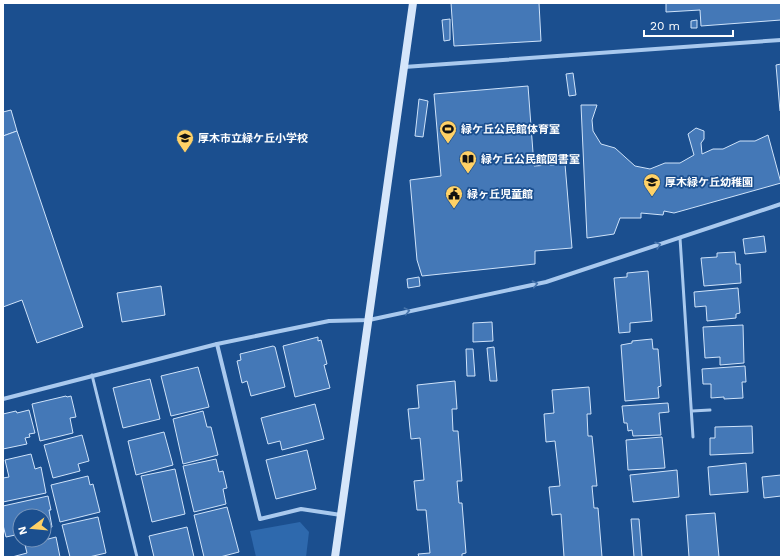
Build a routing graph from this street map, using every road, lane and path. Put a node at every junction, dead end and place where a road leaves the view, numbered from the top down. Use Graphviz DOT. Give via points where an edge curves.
graph roads {
  1 [pos="413,3"];
  2 [pos="781,40"];
  3 [pos="404,67"];
  4 [pos="781,204"];
  5 [pos="680,238"];
  6 [pos="369,320"];
  7 [pos="217,344"];
  8 [pos="92,375"];
  9 [pos="3,399"];
  10 [pos="710,410"];
  11 [pos="692,411"];
  12 [pos="693,438"];
  13 [pos="342,516"];
  14 [pos="137,557"];
  15 [pos="335,557"];
  1 -- 3 [label="street"];
  2 -- 3 [label="street"];
  3 -- 6 [label="street"];
  4 -- 5 [label="street"];
  6 -- 5 [label="street, one-way" via="546,282"];
  5 -- 11 [label="lane"];
  6 -- 7 [label="street" via="329,321"];
  6 -- 13 [label="street"];
  7 -- 8 [label="street"];
  7 -- 13 [label="street" via="260,519 301,509"];
  8 -- 9 [label="street"];
  8 -- 14 [label="lane"];
  10 -- 11 [label="lane"];
  11 -- 12 [label="lane"];
  13 -- 15 [label="street"];
}
